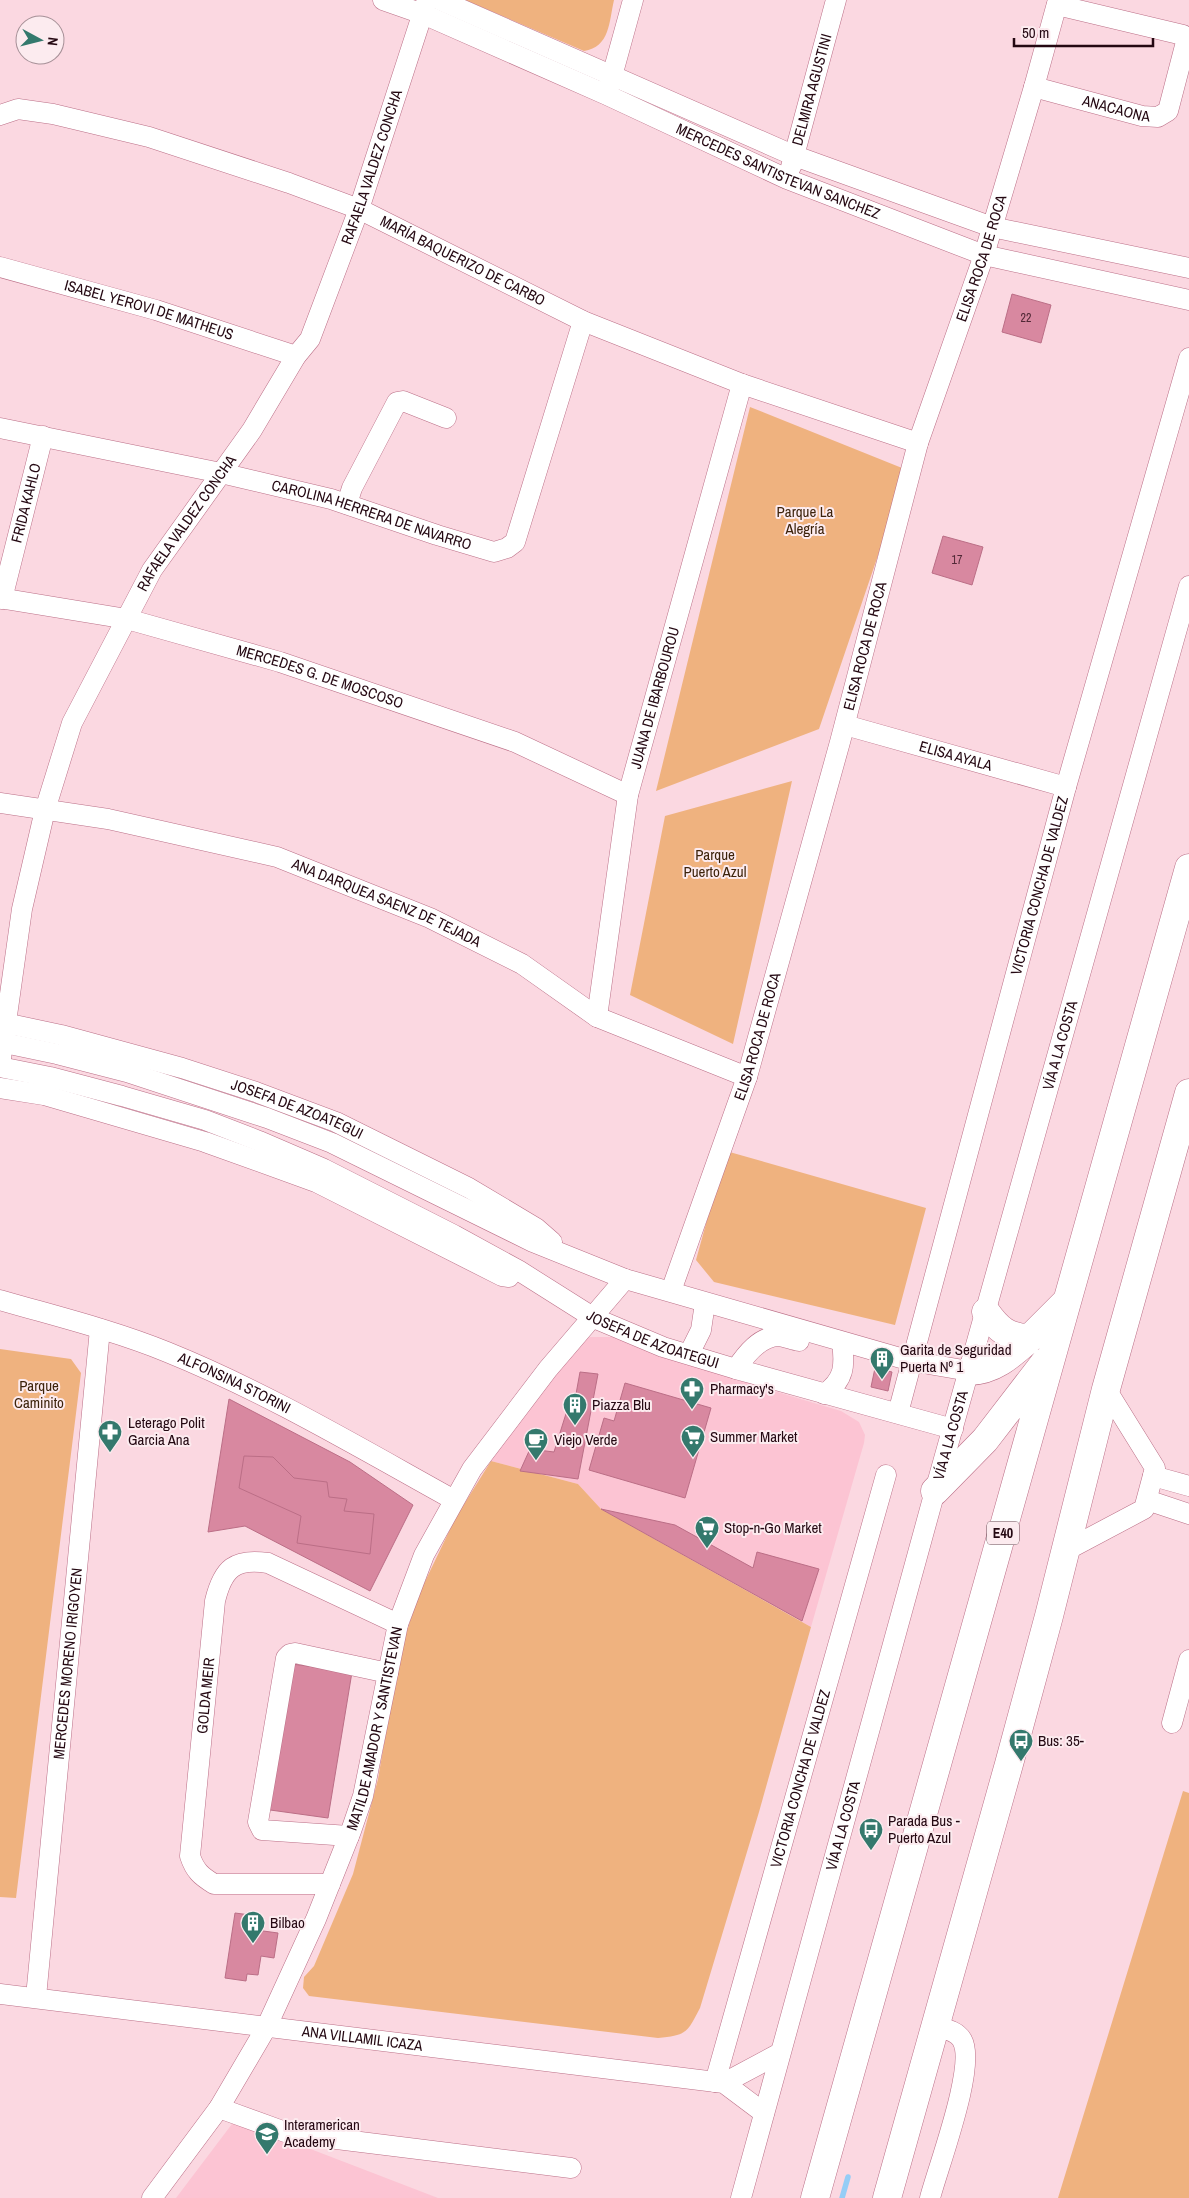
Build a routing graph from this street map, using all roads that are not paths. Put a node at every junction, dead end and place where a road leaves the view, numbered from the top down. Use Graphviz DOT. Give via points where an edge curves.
graph roads {
  1 [pos="383,0"];
  2 [pos="440,0"];
  3 [pos="633,0"];
  4 [pos="836,0"];
  5 [pos="1057,2"];
  6 [pos="425,7"];
  7 [pos="612,75"];
  8 [pos="1034,87"];
  9 [pos="607,96"];
  10 [pos="0,115"];
  11 [pos="795,156"];
  12 [pos="787,179"];
  13 [pos="359,210"];
  14 [pos="992,227"];
  15 [pos="984,255"];
  16 [pos="0,267"];
  17 [pos="1189,268"];
  18 [pos="1189,300"];
  19 [pos="583,321"];
  20 [pos="296,356"];
  21 [pos="1189,358"];
  22 [pos="742,384"];
  23 [pos="446,418"];
  24 [pos="0,428"];
  25 [pos="43,436"];
  26 [pos="918,443"];
  27 [pos="221,473"];
  28 [pos="347,504"];
  29 [pos="1189,586"];
  30 [pos="1,599"];
  31 [pos="127,619"];
  32 [pos="845,725"];
  33 [pos="1066,787"];
  34 [pos="628,794"];
  35 [pos="0,803"];
  36 [pos="45,810"];
  37 [pos="1189,868"];
  38 [pos="597,1017"];
  39 [pos="3,1023"];
  40 [pos="2,1043"];
  41 [pos="0,1066"];
  42 [pos="747,1077"];
  43 [pos="0,1088"];
  44 [pos="1189,1094"];
  45 [pos="569,1256"];
  46 [pos="625,1279"];
  47 [pos="536,1281"];
  48 [pos="671,1291"];
  49 [pos="0,1300"];
  50 [pos="1067,1301"];
  51 [pos="705,1303"];
  52 [pos="986,1312"];
  53 [pos="594,1318"];
  54 [pos="100,1329"];
  55 [pos="1030,1338"];
  56 [pos="837,1340"];
  57 [pos="1054,1350"];
  58 [pos="689,1354"];
  59 [pos="911,1361"];
  60 [pos="736,1369"];
  61 [pos="969,1371"];
  62 [pos="1106,1389"];
  63 [pos="824,1394"];
  64 [pos="898,1413"];
  65 [pos="953,1429"];
  66 [pos="886,1475"];
  67 [pos="1153,1476"];
  68 [pos="1189,1486"];
  69 [pos="935,1491"];
  70 [pos="454,1500"];
  71 [pos="1147,1500"];
  72 [pos="1189,1514"];
  73 [pos="1065,1551"];
  74 [pos="398,1624"];
  75 [pos="1189,1660"];
  76 [pos="388,1673"];
  77 [pos="1172,1723"];
  78 [pos="349,1836"];
  79 [pos="330,1884"];
  80 [pos="0,1994"];
  81 [pos="36,1997"];
  82 [pos="936,2026"];
  83 [pos="266,2028"];
  84 [pos="780,2053"];
  85 [pos="719,2082"];
  86 [pos="219,2108"];
  87 [pos="764,2113"];
  88 [pos="571,2168"];
  89 [pos="152,2198"];
  90 [pos="741,2198"];
  91 [pos="815,2198"];
  92 [pos="887,2198"];
  93 [pos="930,2198"];
  1 -- 6 [label="street, MERCEDES SANTISTEVAN SANCHEZ"];
  2 -- 7 [label="street, MERCEDES SANTISTEVAN SANCHEZ"];
  3 -- 7 [label="street"];
  4 -- 11 [label="street, DELMIRA AGUSTINI"];
  5 -- 8 [label="street, ELISA ROCA DE ROCA"];
  5 -- 8 [label="street, ANACAONA" via="1183,35 1186,42 1168,112 1158,118 1142,116"];
  6 -- 9 [label="street, MERCEDES SANTISTEVAN SANCHEZ"];
  6 -- 13 [label="street, RAFAELA VALDEZ CONCHA"];
  7 -- 9 [label="street"];
  7 -- 11 [label="street, MERCEDES SANTISTEVAN SANCHEZ"];
  8 -- 14 [label="street, ELISA ROCA DE ROCA"];
  9 -- 12 [label="street, MERCEDES SANTISTEVAN SANCHEZ"];
  10 -- 13 [label="street, MARÍA BAQUERIZO DE CARBO" via="18,110 53,114 149,137 289,183"];
  11 -- 12 [label="street, DELMIRA AGUSTINI"];
  11 -- 14 [label="street, MERCEDES SANTISTEVAN SANCHEZ"];
  12 -- 15 [label="street, MERCEDES SANTISTEVAN SANCHEZ"];
  13 -- 19 [label="street, MARÍA BAQUERIZO DE CARBO"];
  13 -- 20 [label="street, RAFAELA VALDEZ CONCHA" via="310,339"];
  14 -- 15 [label="street, ELISA ROCA DE ROCA"];
  14 -- 17 [label="street, MERCEDES SANTISTEVAN SANCHEZ"];
  15 -- 18 [label="street, MERCEDES SANTISTEVAN SANCHEZ"];
  15 -- 26 [label="street, ELISA ROCA DE ROCA"];
  16 -- 20 [label="street, ISABEL YEROVI DE MATHEUS" via="156,310"];
  19 -- 22 [label="street, MARÍA BAQUERIZO DE CARBO"];
  19 -- 28 [label="street, CAROLINA HERRERA DE NAVARRO" via="515,542 494,552"];
  20 -- 27 [label="street, RAFAELA VALDEZ CONCHA" via="252,430"];
  21 -- 33 [label="street, VICTORIA CONCHA DE VALDEZ"];
  22 -- 26 [label="street, MARÍA BAQUERIZO DE CARBO"];
  22 -- 34 [label="street, JUANA DE IBARBOUROU"];
  23 -- 28 [label="street" via="403,401 397,402 352,488"];
  24 -- 25 [label="street, CAROLINA HERRERA DE NAVARRO"];
  25 -- 27 [label="street, CAROLINA HERRERA DE NAVARRO"];
  25 -- 30 [label="street, FRIDA KAHLO"];
  26 -- 32 [label="street, ELISA ROCA DE ROCA"];
  27 -- 28 [label="street, CAROLINA HERRERA DE NAVARRO"];
  27 -- 31 [label="street, RAFAELA VALDEZ CONCHA" via="152,570"];
  29 -- 52 [label="street, VÍA A LA COSTA"];
  30 -- 31 [label="street, MERCEDES G. DE MOSCOSO"];
  31 -- 34 [label="street, MERCEDES G. DE MOSCOSO" via="280,662 415,707 515,742"];
  31 -- 36 [label="street, RAFAELA VALDEZ CONCHA" via="72,723"];
  32 -- 33 [label="street, ELISA AYALA"];
  32 -- 42 [label="street, ELISA ROCA DE ROCA"];
  33 -- 59 [label="street, VICTORIA CONCHA DE VALDEZ"];
  34 -- 38 [label="street, JUANA DE IBARBOUROU"];
  35 -- 36 [label="street, ANA DARQUEA SAENZ DE TEJADA"];
  36 -- 38 [label="street, ANA DARQUEA SAENZ DE TEJADA" via="108,819 277,857 430,918 522,964"];
  36 -- 39 [label="street, RAFAELA VALDEZ CONCHA" via="22,909"];
  37 -- 50 [label="highway, E40"];
  38 -- 42 [label="street, ANA DARQUEA SAENZ DE TEJADA"];
  39 -- 40 [label="street, RAFAELA VALDEZ CONCHA"];
  39 -- 45 [label="street, JOSEFA DE AZOATEGUI" via="61,1035 182,1068 336,1122 469,1188 536,1228"];
  40 -- 41 [label="street, RAFAELA VALDEZ CONCHA"];
  40 -- 45 [label="street, JOSEFA DE AZOATEGUI" via="127,1072 267,1118 332,1143 532,1242"];
  41 -- 47 [label="street, JOSEFA DE AZOATEGUI" via="205,1120 259,1141 324,1169"];
  42 -- 48 [label="street, ELISA ROCA DE ROCA"];
  43 -- 47 [label="street, JOSEFA DE AZOATEGUI" via="44,1095 206,1142 316,1182 502,1276"];
  44 -- 62 [label="highway"];
  45 -- 46 [label="street, JOSEFA DE AZOATEGUI"];
  46 -- 48 [label="street, JOSEFA DE AZOATEGUI"];
  46 -- 53 [label="street, MATILDE AMADOR Y SANTISTEVAN"];
  47 -- 53 [label="street, JOSEFA DE AZOATEGUI"];
  48 -- 51 [label="street, JOSEFA DE AZOATEGUI"];
  49 -- 54 [label="street, ALFONSINA STORINI"];
  50 -- 55 [label="highway"];
  50 -- 57 [label="highway, E40"];
  51 -- 56 [label="street, JOSEFA DE AZOATEGUI"];
  51 -- 58 [label="street" via="701,1330"];
  52 -- 55 [label="highway" via="1010,1336"];
  52 -- 61 [label="street, VÍA A LA COSTA"];
  53 -- 58 [label="street, JOSEFA DE AZOATEGUI" via="663,1347"];
  53 -- 70 [label="street, MATILDE AMADOR Y SANTISTEVAN" via="548,1368 472,1469"];
  54 -- 70 [label="street, ALFONSINA STORINI" via="166,1351 221,1376"];
  54 -- 81 [label="street, MERCEDES MORENO IRIGOYEN"];
  55 -- 61 [label="highway" via="989,1368"];
  56 -- 59 [label="street, JOSEFA DE AZOATEGUI"];
  56 -- 60 [label="street" via="817,1346 781,1336 768,1337 751,1350"];
  56 -- 63 [label="street" via="844,1358 842,1373 834,1388"];
  57 -- 69 [label="highway" via="985,1440"];
  57 -- 91 [label="highway, E40"];
  58 -- 60 [label="street, JOSEFA DE AZOATEGUI"];
  59 -- 61 [label="street, JOSEFA DE AZOATEGUI"];
  59 -- 64 [label="street, VICTORIA CONCHA DE VALDEZ"];
  60 -- 63 [label="street, JOSEFA DE AZOATEGUI"];
  61 -- 65 [label="street, VÍA A LA COSTA"];
  62 -- 67 [label="street" via="1155,1468"];
  62 -- 73 [label="highway"];
  63 -- 64 [label="street, JOSEFA DE AZOATEGUI"];
  64 -- 65 [label="street, JOSEFA DE AZOATEGUI"];
  65 -- 69 [label="street, VÍA A LA COSTA"];
  66 -- 85 [label="street, VICTORIA CONCHA DE VALDEZ"];
  67 -- 68 [label="street"];
  67 -- 71 [label="street"];
  69 -- 84 [label="street, VÍA A LA COSTA"];
  70 -- 74 [label="street, MATILDE AMADOR Y SANTISTEVAN" via="424,1555"];
  71 -- 72 [label="street"];
  71 -- 73 [label="street" via="1144,1509"];
  73 -- 82 [label="highway" via="1005,1782"];
  74 -- 76 [label="street, MATILDE AMADOR Y SANTISTEVAN"];
  74 -- 79 [label="street, GOLDA MEIR" via="268,1563 250,1560 227,1572 214,1601 190,1856 194,1868 214,1884"];
  75 -- 77 [label="street"];
  76 -- 78 [label="street, MATILDE AMADOR Y SANTISTEVAN" via="363,1796"];
  76 -- 78 [label="street" via="294,1653 286,1658 259,1827 262,1830"];
  78 -- 79 [label="street, MATILDE AMADOR Y SANTISTEVAN"];
  79 -- 83 [label="street, MATILDE AMADOR Y SANTISTEVAN"];
  80 -- 81 [label="street, ANA VILLAMIL ICAZA"];
  81 -- 83 [label="street, ANA VILLAMIL ICAZA"];
  82 -- 92 [label="highway"];
  82 -- 93 [label="street" via="959,2035 966,2055 965,2078"];
  83 -- 85 [label="street, ANA VILLAMIL ICAZA"];
  83 -- 86 [label="street, MATILDE AMADOR Y SANTISTEVAN"];
  84 -- 85 [label="street"];
  84 -- 87 [label="street, VÍA A LA COSTA"];
  85 -- 87 [label="street"];
  86 -- 88 [label="street" via="288,2133"];
  86 -- 89 [label="street, MATILDE AMADOR Y SANTISTEVAN"];
  87 -- 90 [label="street, VÍA A LA COSTA"];
}
